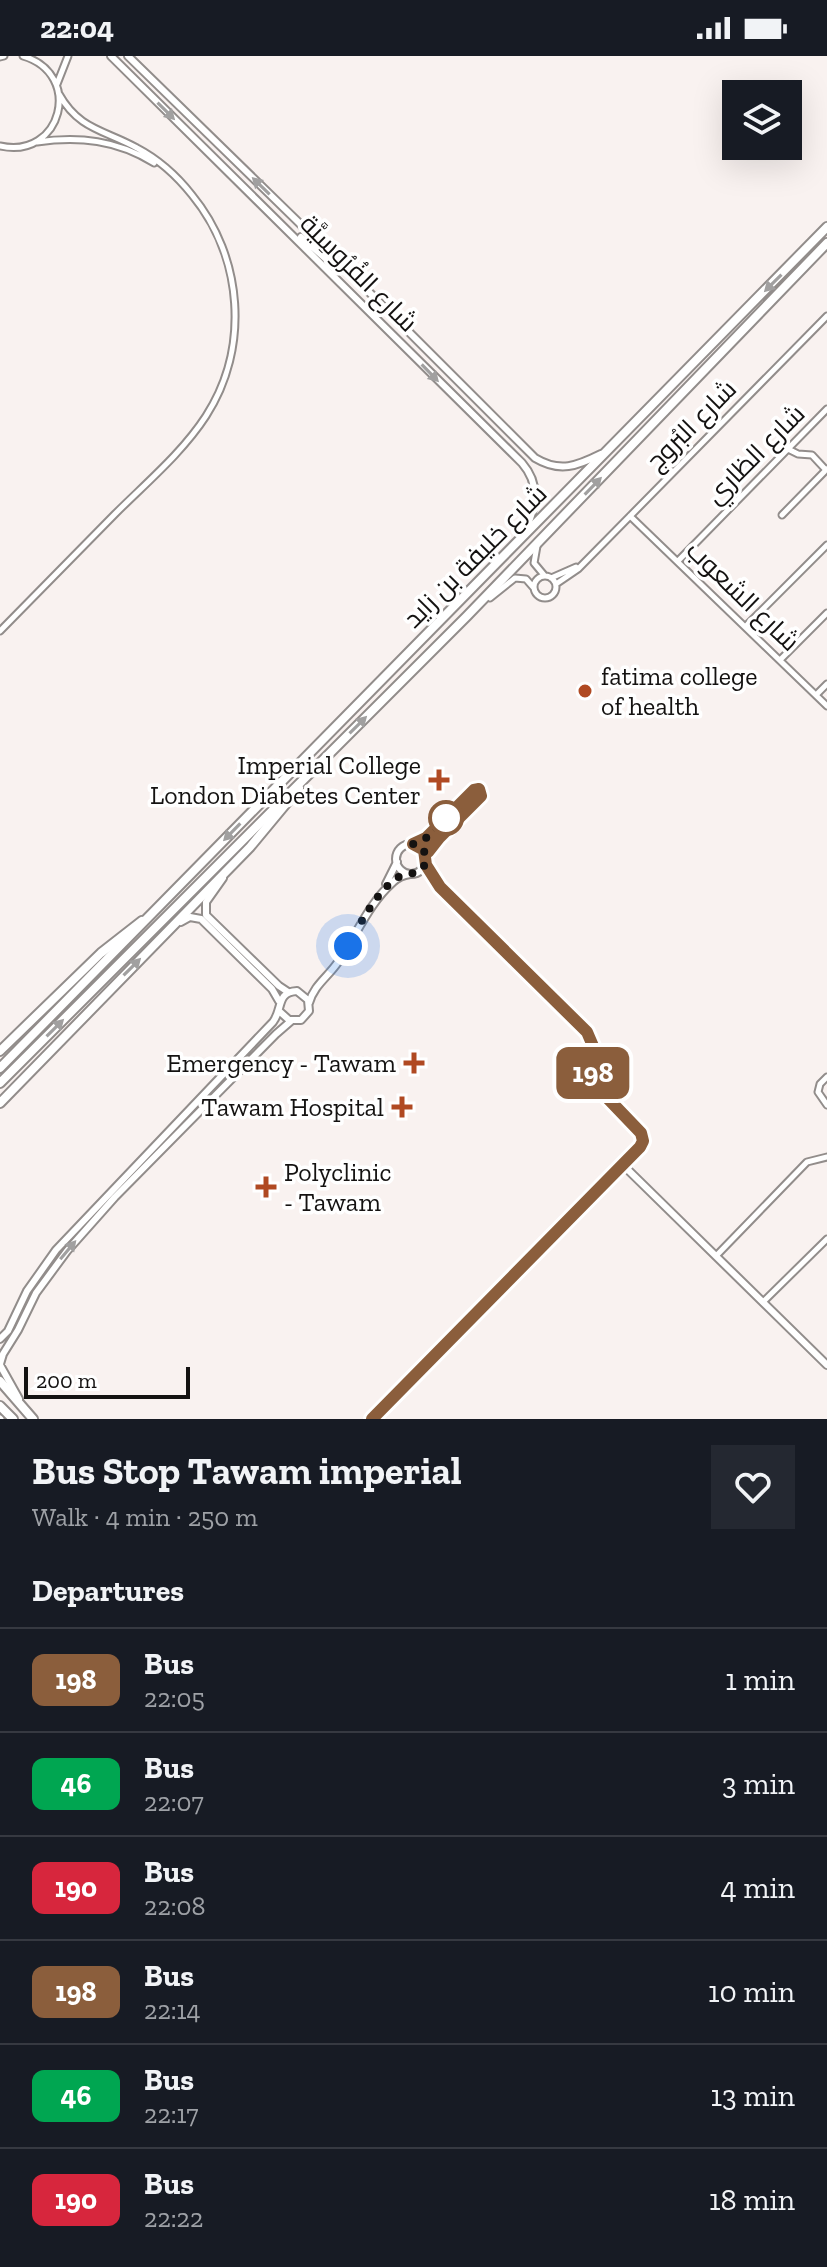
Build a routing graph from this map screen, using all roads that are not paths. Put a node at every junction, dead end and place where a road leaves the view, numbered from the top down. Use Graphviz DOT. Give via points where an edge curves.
graph roads {
  1 [pos="24,56"];
  2 [pos="68,56"];
  3 [pos="111,56"];
  4 [pos="128,56"];
  5 [pos="57,85"];
  6 [pos="59,94"];
  7 [pos="37,142"];
  8 [pos="0,146"];
  9 [pos="162,166"];
  10 [pos="279,220"];
  11 [pos="827,227"];
  12 [pos="827,243"];
  13 [pos="330,253"];
  14 [pos="827,316"];
  15 [pos="827,409"];
  16 [pos="788,449"];
  17 [pos="605,453"];
  18 [pos="827,469"];
  19 [pos="782,515"];
  20 [pos="630,516"];
  21 [pos="523,537"];
  22 [pos="538,542"];
  23 [pos="827,545"];
  24 [pos="678,561"];
  25 [pos="584,562"];
  26 [pos="548,577"];
  27 [pos="556,584"];
  28 [pos="533,587"];
  29 [pos="827,613"];
  30 [pos="467,616"];
  31 [pos="746,626"];
  32 [pos="0,631"];
  33 [pos="780,660"];
  34 [pos="827,684"];
  35 [pos="816,695"];
  36 [pos="827,706"];
  37 [pos="309,774"];
  38 [pos="413,844"];
  39 [pos="426,860"];
  40 [pos="397,862"];
  41 [pos="225,873"];
  42 [pos="412,874"];
  43 [pos="440,887"];
  44 [pos="152,914"];
  45 [pos="171,928"];
  46 [pos="297,991"];
  47 [pos="288,992"];
  48 [pos="279,1002"];
  49 [pos="309,1003"];
  50 [pos="279,1011"];
  51 [pos="291,1021"];
  52 [pos="0,1051"];
  53 [pos="0,1068"];
  54 [pos="827,1077"];
  55 [pos="0,1083"];
  56 [pos="198,1099"];
  57 [pos="0,1103"];
  58 [pos="827,1105"];
  59 [pos="189,1122"];
  60 [pos="827,1160"];
  61 [pos="622,1164"];
  62 [pos="827,1239"];
  63 [pos="716,1256"];
  64 [pos="763,1302"];
  65 [pos="0,1341"];
  66 [pos="1,1355"];
  67 [pos="0,1365"];
  68 [pos="827,1365"];
  69 [pos="0,1381"];
  70 [pos="0,1406"];
  71 [pos="21,1406"];
  72 [pos="13,1419"];
  73 [pos="33,1419"];
  74 [pos="372,1419"];
  1 -- 5 [label="street" via="41,64"];
  2 -- 5 [label="street"];
  3 -- 10 [label="street, شارع الفُرُوسِيَّة, one-way"];
  13 -- 4 [label="street, شارع الفُرُوسِيَّة, one-way"];
  5 -- 6 [label="street"];
  6 -- 7 [label="street" via="55,121"];
  6 -- 9 [label="street" via="83,123 134,146"];
  7 -- 8 [label="street"];
  7 -- 9 [label="street" via="103,142"];
  9 -- 32 [label="street" via="204,211 228,262 235,319 223,381 206,416 182,446"];
  10 -- 13 [label="street" via="325,258"];
  10 -- 21 [label="street, شارع الفُرُوسِيَّة, one-way" via="527,468 535,501"];
  11 -- 17 [label="main road, شارع خليفة بن زايد, one-way"];
  22 -- 12 [label="main road, شارع خليفة بن زايد, one-way"];
  13 -- 17 [label="street, شارع الفُرُوسِيَّة" via="535,458 566,468"];
  14 -- 20 [label="street, شارع البُروج"];
  15 -- 16 [label="street, شارع الظاري"];
  16 -- 18 [label="street" via="812,455"];
  16 -- 24 [label="street, شارع الظاري"];
  17 -- 21 [label="main road, شارع خليفة بن زايد"];
  18 -- 19 [label="street"];
  20 -- 24 [label="street, شارع الشعوب"];
  20 -- 25 [label="street, شارع البُروج"];
  21 -- 44 [label="main road, شارع خليفة بن زايد, one-way"];
  22 -- 26 [label="street" via="534,563"];
  22 -- 30 [label="main road, شارع خليفة بن زايد"];
  23 -- 31 [label="street"];
  24 -- 31 [label="street, شارع الشعوب"];
  25 -- 26 [label="street, شارع البُروج"];
  25 -- 27 [label="street, شارع البُروج"];
  26 -- 27 [label="street"];
  26 -- 28 [label="street" via="537,579"];
  27 -- 28 [label="street" via="546,599"];
  28 -- 30 [label="street" via="526,579 512,579"];
  29 -- 33 [label="street"];
  37 -- 30 [label="main road, شارع خليفة بن زايد, one-way"];
  31 -- 33 [label="street, شارع الشعوب"];
  33 -- 35 [label="street, شارع الشعوب"];
  34 -- 35 [label="street"];
  35 -- 36 [label="street, شارع الشعوب"];
  37 -- 41 [label="main road, شارع خليفة بن زايد"];
  55 -- 37 [label="main road, شارع خليفة بن زايد, one-way"];
  38 -- 39 [label="street" via="422,848"];
  38 -- 39 [label="street" via="426,838 474,790 480,791"];
  38 -- 40 [label="street" via="400,850"];
  39 -- 42 [label="street" via="420,872"];
  39 -- 43 [label="street"];
  40 -- 42 [label="street" via="401,871"];
  40 -- 46 [label="street" via="328,969 316,983"];
  41 -- 45 [label="main road, شارع خليفة بن زايد"];
  41 -- 47 [label="street" via="206,902 206,915"];
  42 -- 43 [label="street"];
  42 -- 49 [label="street" via="389,885 336,965 315,987"];
  43 -- 61 [label="street" via="589,1035 595,1085 642,1135 642,1145"];
  44 -- 52 [label="main road, شارع خليفة بن زايد" via="101,953"];
  44 -- 53 [label="main road, شارع خليفة بن زايد"];
  45 -- 48 [label="street" via="187,917 201,919"];
  57 -- 45 [label="main road, شارع خليفة بن زايد, one-way"];
  46 -- 47 [label="street"];
  46 -- 49 [label="street"];
  47 -- 48 [label="street"];
  48 -- 50 [label="street"];
  49 -- 51 [label="street" via="305,1017"];
  50 -- 51 [label="street"];
  50 -- 56 [label="street"];
  51 -- 59 [label="street"];
  54 -- 58 [label="street" via="818,1092"];
  56 -- 59 [label="street" via="187,1115"];
  56 -- 65 [label="street" via="56,1250"];
  66 -- 59 [label="street, one-way" via="53,1269"];
  60 -- 63 [label="street" via="804,1165"];
  61 -- 63 [label="street"];
  61 -- 74 [label="street"];
  62 -- 64 [label="street"];
  63 -- 64 [label="street"];
  64 -- 68 [label="street"];
  66 -- 67 [label="street"];
  67 -- 71 [label="street"];
  69 -- 71 [label="main road"];
  70 -- 72 [label="main road"];
  71 -- 73 [label="main road"];
}
